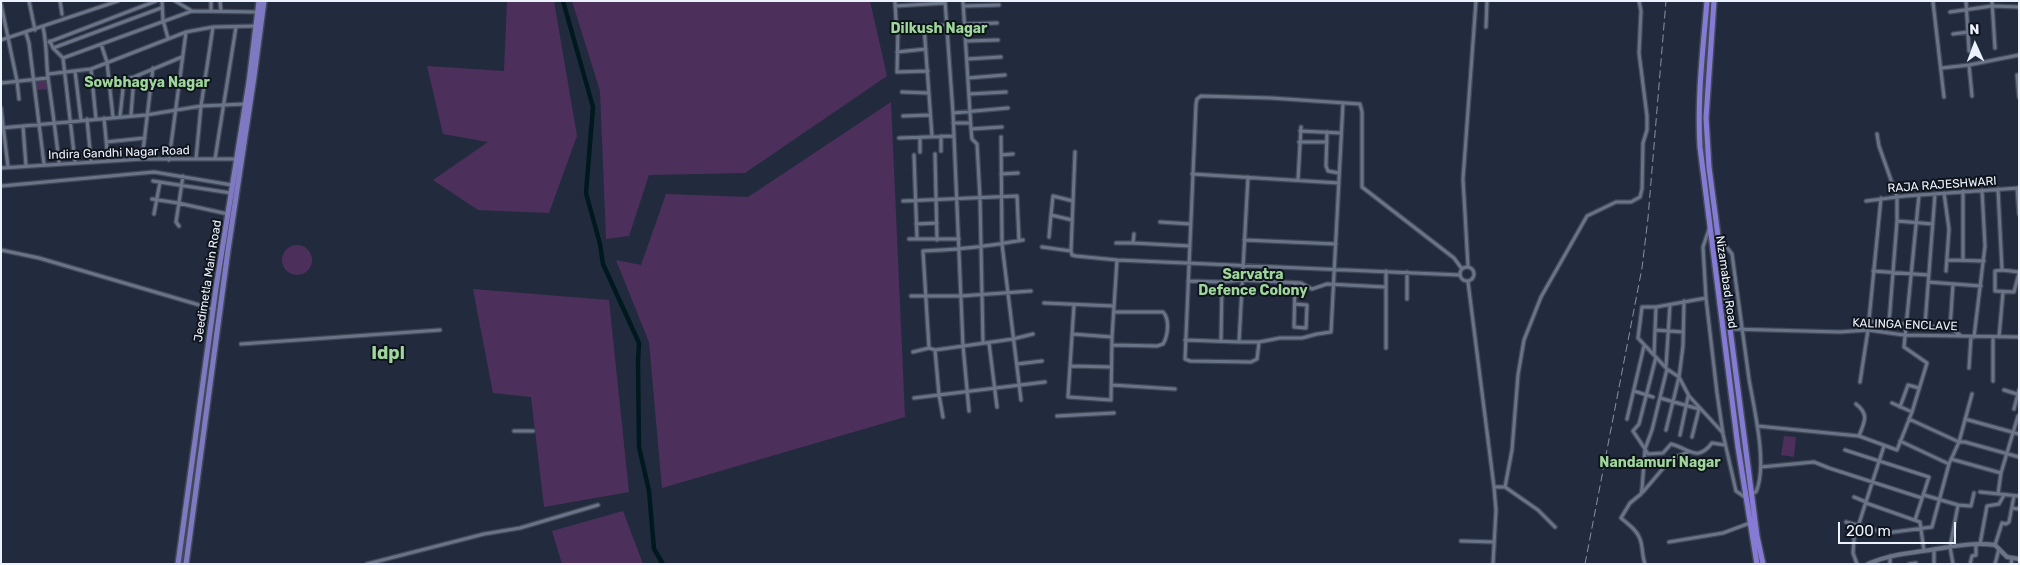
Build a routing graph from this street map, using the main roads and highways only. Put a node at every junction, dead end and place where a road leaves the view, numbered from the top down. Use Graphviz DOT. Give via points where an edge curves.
graph roads {
  1 [pos="259,1"];
  2 [pos="264,1"];
  3 [pos="1707,1"];
  4 [pos="1714,1"];
  5 [pos="242,138"];
  6 [pos="1710,175"];
  7 [pos="1703,176"];
  8 [pos="178,564"];
  9 [pos="186,564"];
  10 [pos="1758,564"];
  11 [pos="1763,564"];
  1 -- 5 [label="main road, Jeedimetla Main Road"];
  2 -- 5 [label="main road, Jeedimetla Main Road"];
  3 -- 7 [label="highway, Nizamabad Road" via="1698,121"];
  4 -- 6 [label="highway, Nizamabad Road" via="1706,118"];
  5 -- 8 [label="main road, Jeedimetla Main Road" via="213,309"];
  5 -- 9 [label="main road, Jeedimetla Main Road"];
  6 -- 7 [label="highway"];
  6 -- 11 [label="highway, Nizamabad Road"];
  7 -- 10 [label="highway, Nizamabad Road" via="1746,498"];
}
